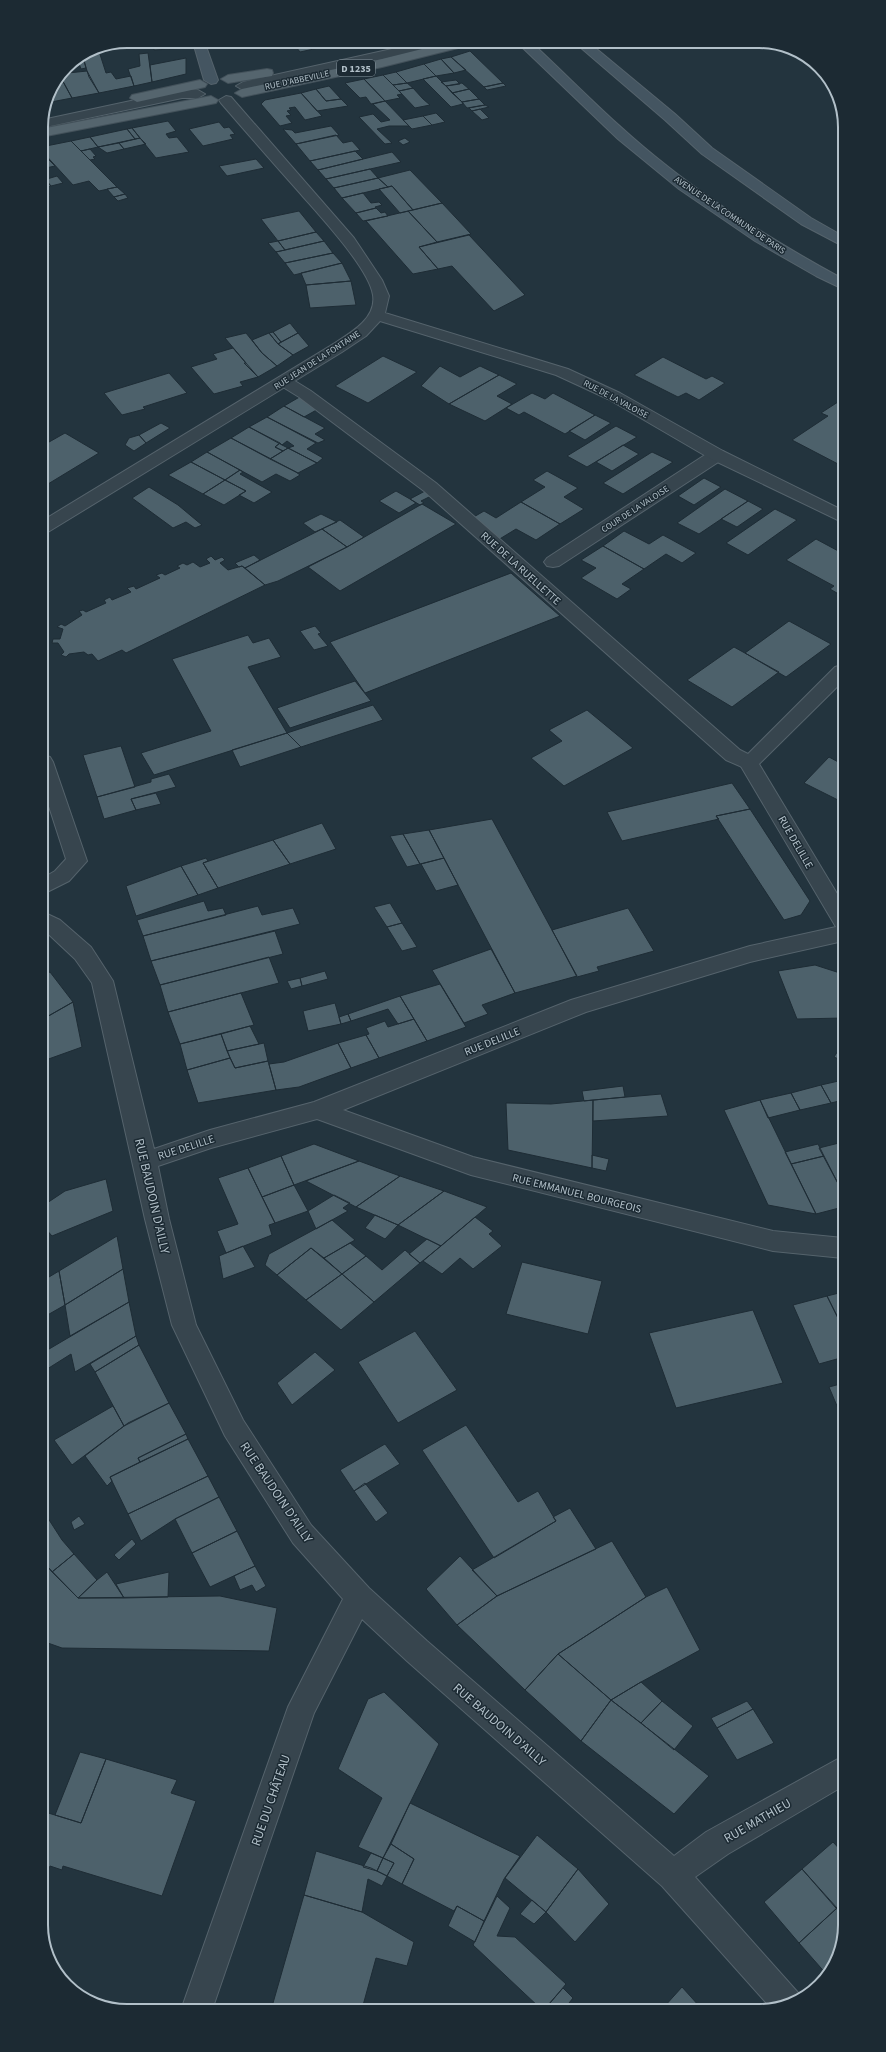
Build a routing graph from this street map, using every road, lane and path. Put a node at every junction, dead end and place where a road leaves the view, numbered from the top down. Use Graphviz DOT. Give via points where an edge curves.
graph roads {
  1 [pos="201,48"];
  2 [pos="377,48"];
  3 [pos="417,48"];
  4 [pos="442,48"];
  5 [pos="530,48"];
  6 [pos="587,48"];
  7 [pos="228,79"];
  8 [pos="203,86"];
  9 [pos="243,90"];
  10 [pos="211,100"];
  11 [pos="226,100"];
  12 [pos="49,116"];
  13 [pos="48,123"];
  14 [pos="48,132"];
  15 [pos="838,239"];
  16 [pos="838,282"];
  17 [pos="377,315"];
  18 [pos="284,381"];
  19 [pos="717,455"];
  20 [pos="838,515"];
  21 [pos="48,524"];
  22 [pos="553,562"];
  23 [pos="838,675"];
  24 [pos="749,762"];
  25 [pos="48,776"];
  26 [pos="48,884"];
  27 [pos="838,914"];
  28 [pos="48,922"];
  29 [pos="838,934"];
  30 [pos="318,1110"];
  31 [pos="145,1161"];
  32 [pos="838,1248"];
  33 [pos="359,1597"];
  34 [pos="838,1773"];
  35 [pos="673,1875"];
  36 [pos="784,2000"];
  37 [pos="198,2004"];
  1 -- 8 [label="street"];
  2 -- 7 [label="main road, RUE D'ABBEVILLE / D 1235" via="249,77"];
  3 -- 9 [label="street"];
  4 -- 9 [label="main road, RUE D'ABBEVILLE / D 1235" via="382,63"];
  5 -- 16 [label="street, AVENUE DE LA COMMUNE DE PARIS" via="607,122 683,186 746,228"];
  6 -- 15 [label="street" via="707,150 806,221"];
  7 -- 8 [label="main road, RUE D'ABBEVILLE"];
  7 -- 9 [label="main road" via="235,80"];
  8 -- 10 [label="main road"];
  8 -- 12 [label="main road"];
  8 -- 13 [label="street" via="182,94"];
  9 -- 11 [label="main road, RUE D'ABBEVILLE"];
  10 -- 11 [label="main road"];
  10 -- 14 [label="main road"];
  11 -- 17 [label="street" via="349,241 377,285 381,296"];
  17 -- 18 [label="street, RUE JEAN DE LA FONTAINE" via="361,333"];
  17 -- 19 [label="street, RUE DE LA VALOISE" via="562,372 614,396"];
  18 -- 21 [label="street, RUE JEAN DE LA FONTAINE"];
  18 -- 24 [label="street, RUE DE LA RUELLETTE" via="430,487 733,755"];
  19 -- 20 [label="street, RUE DE LA VALOISE"];
  19 -- 22 [label="street, COUR DE LA VALOISE"];
  23 -- 24 [label="street"];
  24 -- 27 [label="street, RUE DELILLE"];
  25 -- 26 [label="street" via="77,861 62,876"];
  28 -- 31 [label="street, RUE BAUDOIN D'AILLY" via="83,952 102,981"];
  29 -- 30 [label="street, RUE DELILLE" via="750,954 579,1006"];
  30 -- 31 [label="street, RUE DELILLE" via="210,1139"];
  30 -- 32 [label="street, RUE EMMANUEL BOURGEOIS" via="471,1166 773,1241"];
  31 -- 33 [label="street, RUE BAUDOIN D'AILLY" via="184,1325 234,1428 302,1534"];
  33 -- 35 [label="street, RUE BAUDOIN D'AILLY"];
  33 -- 37 [label="street, RUE DU CHÂTEAU" via="302,1707"];
  34 -- 35 [label="street, RUE MATHIEU" via="717,1843"];
  35 -- 36 [label="street, RUE BAUDOIN D'AILLY"];
}
